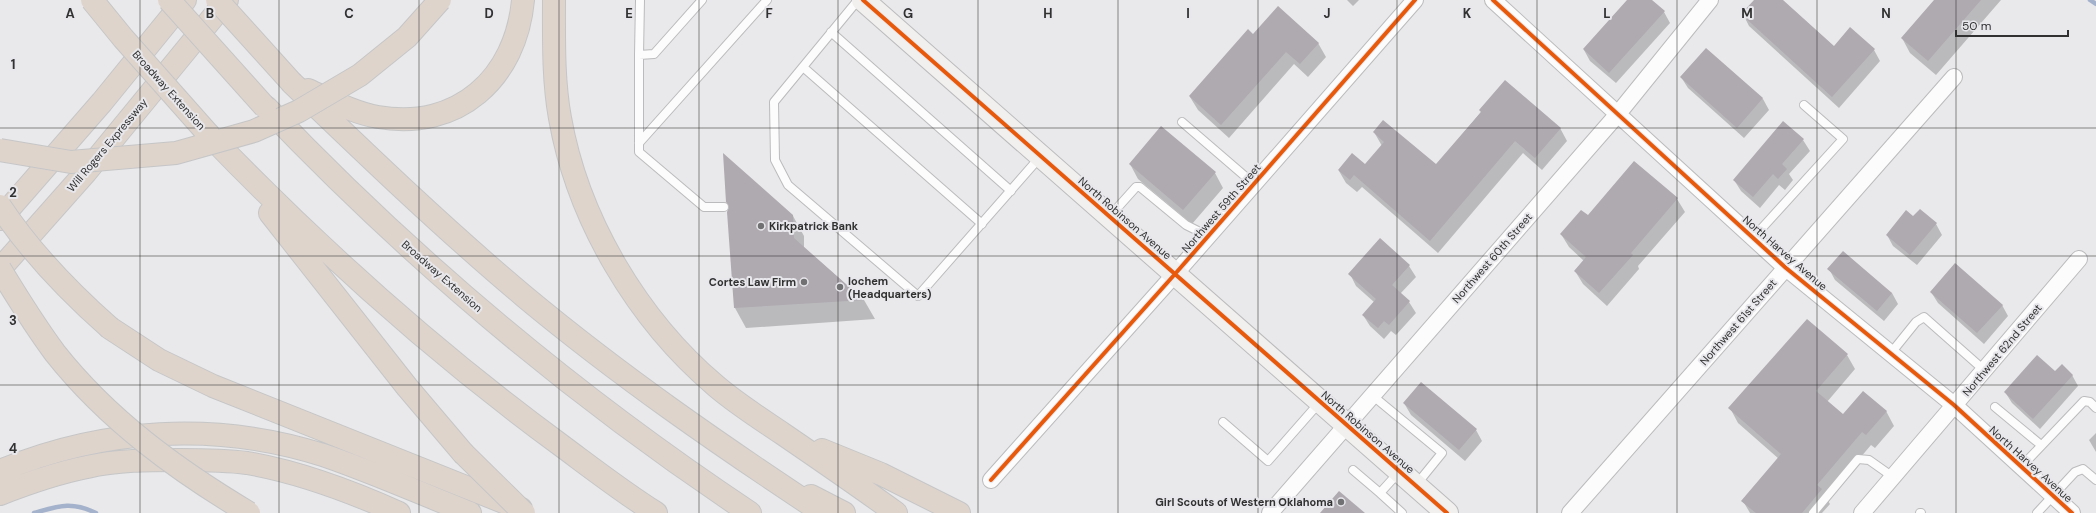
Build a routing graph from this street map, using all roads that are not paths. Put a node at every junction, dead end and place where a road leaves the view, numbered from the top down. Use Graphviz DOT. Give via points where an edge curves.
graph roads {
  1 [pos="92,0"];
  2 [pos="169,0"];
  3 [pos="185,0"];
  4 [pos="217,0"];
  5 [pos="227,0"];
  6 [pos="440,0"];
  7 [pos="523,0"];
  8 [pos="554,0"];
  9 [pos="640,0"];
  10 [pos="702,0"];
  11 [pos="767,0"];
  12 [pos="858,0"];
  13 [pos="863,0"];
  14 [pos="1415,0"];
  15 [pos="1493,0"];
  16 [pos="1710,0"];
  17 [pos="831,32"];
  18 [pos="639,55"];
  19 [pos="803,67"];
  20 [pos="1954,77"];
  21 [pos="292,82"];
  22 [pos="1804,105"];
  23 [pos="1617,115"];
  24 [pos="1182,122"];
  25 [pos="209,134"];
  26 [pos="639,143"];
  27 [pos="0,150"];
  28 [pos="1041,157"];
  29 [pos="1254,184"];
  30 [pos="1011,191"];
  31 [pos="0,206"];
  32 [pos="724,206"];
  33 [pos="1109,216"];
  34 [pos="0,219"];
  35 [pos="982,224"];
  36 [pos="1208,236"];
  37 [pos="1754,238"];
  38 [pos="2079,259"];
  39 [pos="1786,268"];
  40 [pos="0,269"];
  41 [pos="1175,274"];
  42 [pos="1891,353"];
  43 [pos="1984,370"];
  44 [pos="1372,396"];
  45 [pos="1320,402"];
  46 [pos="1954,406"];
  47 [pos="1994,406"];
  48 [pos="2096,408"];
  49 [pos="1223,422"];
  50 [pos="1346,426"];
  51 [pos="782,433"];
  52 [pos="2041,445"];
  53 [pos="747,463"];
  54 [pos="2021,467"];
  55 [pos="1353,470"];
  56 [pos="0,471"];
  57 [pos="1399,472"];
  58 [pos="1893,477"];
  59 [pos="991,480"];
  60 [pos="2096,480"];
  61 [pos="1416,486"];
  62 [pos="1380,493"];
  63 [pos="0,494"];
  64 [pos="2053,496"];
  65 [pos="249,513"];
  66 [pos="399,513"];
  67 [pos="470,513"];
  68 [pos="524,513"];
  69 [pos="531,513"];
  70 [pos="656,513"];
  71 [pos="750,513"];
  72 [pos="823,513"];
  73 [pos="844,513"];
  74 [pos="896,513"];
  75 [pos="959,513"];
  76 [pos="1270,513"];
  77 [pos="1402,513"];
  78 [pos="1447,513"];
  79 [pos="1570,513"];
  80 [pos="1813,513"];
  81 [pos="1862,513"];
  82 [pos="2037,513"];
  83 [pos="2072,513"];
  1 -- 25 [label="highway, Broadway Extension, bridge"];
  2 -- 71 [label="highway, Broadway Extension, bridge" via="265,107 387,227 491,320 656,449"];
  3 -- 34 [label="highway" via="111,92"];
  4 -- 21 [label="highway, bridge"];
  5 -- 40 [label="highway, Will Rogers Expressway" via="86,172"];
  6 -- 27 [label="highway, bridge" via="407,37 360,75 299,111 254,131 176,153 71,162"];
  7 -- 21 [label="highway" via="518,34 504,63 481,90 451,110 414,120 378,117 358,112"];
  8 -- 51 [label="highway" via="554,57 560,118 593,223 644,310 676,348 716,387"];
  9 -- 18 [label="lane"];
  10 -- 18 [label="lane" via="654,54"];
  11 -- 26 [label="lane"];
  12 -- 17 [label="lane"];
  13 -- 28 [label="street, North Robinson Avenue"];
  14 -- 29 [label="street, Northwest 59th Street"];
  15 -- 23 [label="street, North Harvey Avenue"];
  16 -- 23 [label="street, Northwest 60th Street"];
  17 -- 19 [label="lane"];
  17 -- 30 [label="lane"];
  18 -- 26 [label="lane"];
  19 -- 35 [label="lane"];
  19 -- 35 [label="lane" via="774,102 775,160 788,185 918,296"];
  20 -- 39 [label="street, Northwest 61st Street"];
  21 -- 53 [label="highway" via="450,232 526,297 656,399"];
  22 -- 37 [label="lane" via="1843,139"];
  23 -- 37 [label="street, North Harvey Avenue"];
  23 -- 44 [label="street, Northwest 60th Street"];
  24 -- 29 [label="lane"];
  25 -- 68 [label="highway, bridge" via="407,387 463,453"];
  25 -- 70 [label="highway, Broadway Extension" via="347,271 459,367 524,418"];
  26 -- 32 [label="lane" via="639,152 704,207"];
  28 -- 30 [label="lane"];
  28 -- 33 [label="street, North Robinson Avenue"];
  29 -- 36 [label="street, Northwest 59th Street"];
  30 -- 35 [label="lane"];
  31 -- 69 [label="highway, bridge" via="37,257 64,287 110,328 159,360 213,386"];
  33 -- 36 [label="lane" via="1136,187 1140,187 1186,225"];
  33 -- 41 [label="street, North Robinson Avenue"];
  36 -- 41 [label="street, Northwest 59th Street"];
  37 -- 39 [label="street, North Harvey Avenue"];
  38 -- 43 [label="street, Northwest 62nd Street"];
  39 -- 42 [label="street, North Harvey Avenue"];
  39 -- 79 [label="street, Northwest 61st Street"];
  40 -- 65 [label="highway, bridge" via="55,353 91,393 174,466"];
  41 -- 45 [label="street, North Robinson Avenue"];
  41 -- 59 [label="street, Northwest 59th Street"];
  42 -- 43 [label="lane" via="1916,322 1924,318"];
  42 -- 46 [label="street, North Harvey Avenue"];
  43 -- 46 [label="street, Northwest 62nd Street"];
  44 -- 50 [label="street, Northwest 60th Street"];
  44 -- 61 [label="lane" via="1442,453"];
  45 -- 49 [label="lane" via="1268,461"];
  45 -- 50 [label="street, North Robinson Avenue"];
  46 -- 54 [label="street, North Harvey Avenue"];
  46 -- 58 [label="street, Northwest 62nd Street"];
  47 -- 52 [label="lane"];
  48 -- 52 [label="lane" via="2090,402 2084,401"];
  50 -- 57 [label="street, North Robinson Avenue"];
  50 -- 76 [label="street, Northwest 60th Street"];
  51 -- 74 [label="highway"];
  51 -- 75 [label="highway" via="881,474"];
  52 -- 54 [label="lane"];
  53 -- 72 [label="highway"];
  53 -- 73 [label="highway"];
  54 -- 64 [label="street, North Harvey Avenue"];
  55 -- 62 [label="lane"];
  56 -- 67 [label="highway" via="83,443 155,433 202,433 246,437 324,456"];
  57 -- 61 [label="street, North Robinson Avenue"];
  57 -- 62 [label="lane"];
  58 -- 80 [label="lane" via="1869,460 1858,459"];
  58 -- 81 [label="street, Northwest 62nd Street"];
  60 -- 64 [label="lane" via="2083,469 2075,472"];
  61 -- 78 [label="street, North Robinson Avenue"];
  62 -- 77 [label="lane"];
  63 -- 66 [label="highway" via="87,467 143,460 200,460 246,463 286,472 330,484"];
  64 -- 82 [label="lane"];
  64 -- 83 [label="street, North Harvey Avenue"];
}
